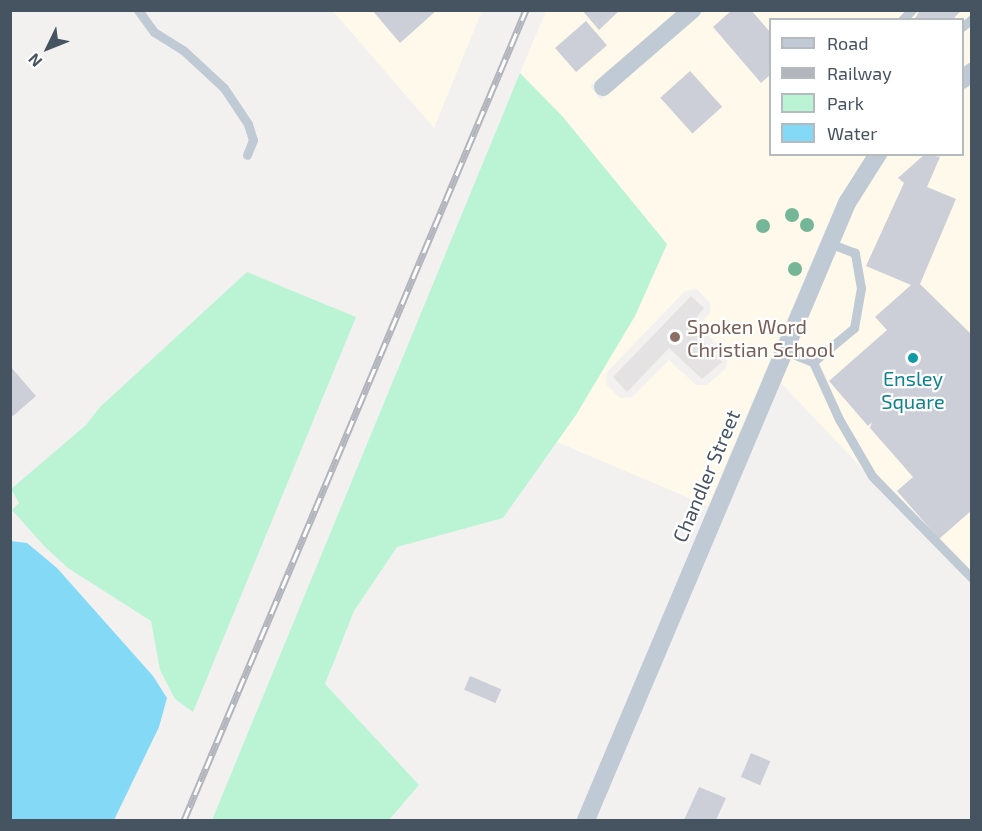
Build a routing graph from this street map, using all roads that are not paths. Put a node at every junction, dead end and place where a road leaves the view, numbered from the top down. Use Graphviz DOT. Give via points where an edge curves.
graph roads {
  1 [pos="138,10"];
  2 [pos="692,10"];
  3 [pos="603,87"];
  4 [pos="247,155"];
  5 [pos="877,156"];
  6 [pos="829,243"];
  7 [pos="783,350"];
  8 [pos="813,362"];
  9 [pos="972,578"];
  10 [pos="586,820"];
  1 -- 4 [label="lane" via="154,32 183,50 224,88 248,124 253,140"];
  2 -- 3 [label="street"];
  5 -- 6 [label="street, Chandler Street" via="856,185"];
  6 -- 7 [label="street, Chandler Street"];
  6 -- 8 [label="lane" via="855,253 861,288 854,328"];
  7 -- 8 [label="lane"];
  7 -- 10 [label="street, Chandler Street"];
  8 -- 9 [label="lane" via="839,419 872,476"];
}
